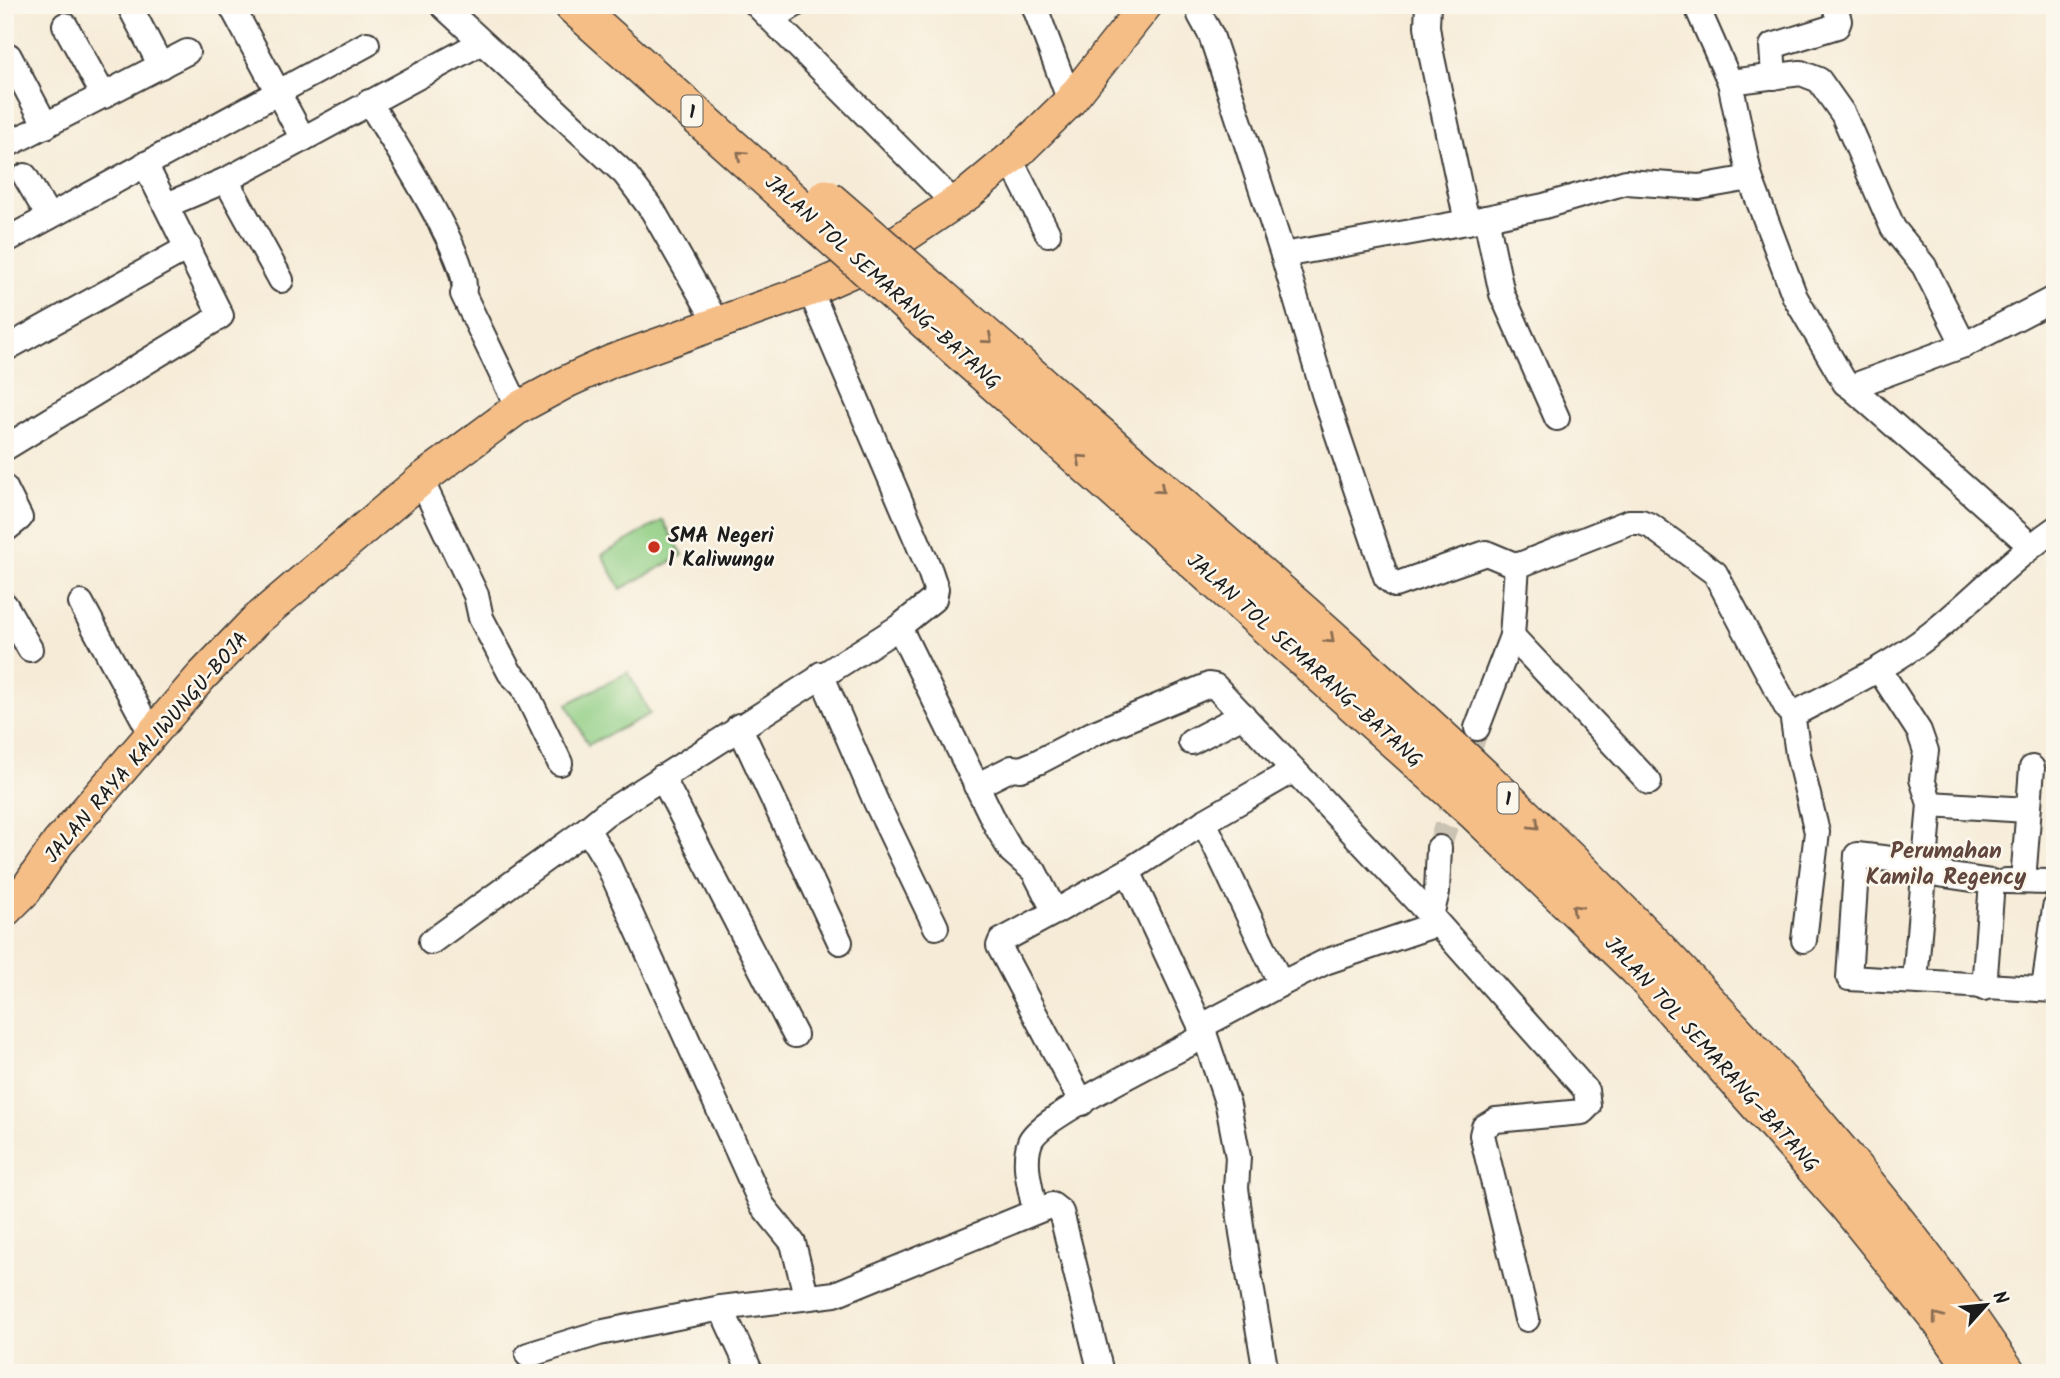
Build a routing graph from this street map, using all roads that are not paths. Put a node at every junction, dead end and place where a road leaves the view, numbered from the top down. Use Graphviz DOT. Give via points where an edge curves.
graph roads {
  1 [pos="129,5"];
  2 [pos="231,5"];
  3 [pos="442,5"];
  4 [pos="573,5"];
  5 [pos="611,5"];
  6 [pos="794,5"];
  7 [pos="1034,5"];
  8 [pos="1146,5"];
  9 [pos="1428,5"];
  10 [pos="1696,5"];
  11 [pos="1835,5"];
  12 [pos="1205,9"];
  13 [pos="765,12"];
  14 [pos="65,25"];
  15 [pos="480,43"];
  16 [pos="368,44"];
  17 [pos="187,52"];
  18 [pos="9,56"];
  19 [pos="161,66"];
  20 [pos="1774,77"];
  21 [pos="1730,82"];
  22 [pos="277,92"];
  23 [pos="103,96"];
  24 [pos="1070,100"];
  25 [pos="369,102"];
  26 [pos="46,126"];
  27 [pos="303,139"];
  28 [pos="5,146"];
  29 [pos="1010,159"];
  30 [pos="145,164"];
  31 [pos="25,176"];
  32 [pos="1750,178"];
  33 [pos="226,180"];
  34 [pos="953,202"];
  35 [pos="167,205"];
  36 [pos="818,207"];
  37 [pos="50,217"];
  38 [pos="1477,220"];
  39 [pos="1048,234"];
  40 [pos="5,242"];
  41 [pos="189,247"];
  42 [pos="1283,255"];
  43 [pos="281,280"];
  44 [pos="810,290"];
  45 [pos="2055,298"];
  46 [pos="927,304"];
  47 [pos="718,325"];
  48 [pos="1964,345"];
  49 [pos="5,349"];
  50 [pos="1851,387"];
  51 [pos="518,408"];
  52 [pos="1557,418"];
  53 [pos="5,448"];
  54 [pos="421,480"];
  55 [pos="5,488"];
  56 [pos="2055,529"];
  57 [pos="5,530"];
  58 [pos="2031,546"];
  59 [pos="1517,565"];
  60 [pos="81,603"];
  61 [pos="5,605"];
  62 [pos="899,626"];
  63 [pos="1511,636"];
  64 [pos="30,649"];
  65 [pos="1880,671"];
  66 [pos="821,674"];
  67 [pos="1792,713"];
  68 [pos="1243,715"];
  69 [pos="739,726"];
  70 [pos="1477,728"];
  71 [pos="152,736"];
  72 [pos="1191,742"];
  73 [pos="560,763"];
  74 [pos="2032,768"];
  75 [pos="1294,770"];
  76 [pos="662,777"];
  77 [pos="1649,782"];
  78 [pos="976,786"];
  79 [pos="1930,804"];
  80 [pos="2027,810"];
  81 [pos="1204,822"];
  82 [pos="587,829"];
  83 [pos="1439,848"];
  84 [pos="1925,863"];
  85 [pos="1128,871"];
  86 [pos="2023,881"];
  87 [pos="1992,882"];
  88 [pos="2055,887"];
  89 [pos="2055,908"];
  90 [pos="5,911"];
  91 [pos="1055,912"];
  92 [pos="1431,916"];
  93 [pos="936,927"];
  94 [pos="1804,940"];
  95 [pos="431,942"];
  96 [pos="839,942"];
  97 [pos="1915,981"];
  98 [pos="1281,984"];
  99 [pos="1984,988"];
  100 [pos="2050,990"];
  101 [pos="1203,1032"];
  102 [pos="795,1035"];
  103 [pos="1082,1103"];
  104 [pos="1035,1211"];
  105 [pos="806,1295"];
  106 [pos="721,1308"];
  107 [pos="1527,1319"];
  108 [pos="528,1355"];
  109 [pos="751,1373"];
  110 [pos="1101,1373"];
  111 [pos="1266,1373"];
  112 [pos="1977,1373"];
  113 [pos="2007,1373"];
  1 -- 19 [label="street"];
  2 -- 22 [label="street"];
  3 -- 15 [label="street"];
  36 -- 4 [label="highway, JALAN TOL SEMARANG–BATANG / 1, one-way"];
  5 -- 36 [label="highway, JALAN TOL SEMARANG–BATANG / 1"];
  6 -- 13 [label="street"];
  7 -- 24 [label="street"];
  8 -- 24 [label="main road, JALAN RAYA KALIWUNGU-BOJA"];
  9 -- 38 [label="street" via="1430,53"];
  10 -- 21 [label="street"];
  11 -- 20 [label="street" via="1837,26 1772,46"];
  12 -- 42 [label="street"];
  13 -- 34 [label="street"];
  14 -- 23 [label="street"];
  15 -- 25 [label="street"];
  15 -- 47 [label="street" via="625,174 653,211"];
  16 -- 22 [label="street"];
  17 -- 19 [label="street"];
  18 -- 26 [label="street"];
  19 -- 23 [label="street"];
  20 -- 21 [label="street"];
  20 -- 48 [label="street" via="1811,76 1833,97 1893,228 1924,266"];
  21 -- 32 [label="street"];
  22 -- 27 [label="street"];
  22 -- 30 [label="street"];
  23 -- 26 [label="street"];
  24 -- 29 [label="main road, JALAN RAYA KALIWUNGU-BOJA"];
  25 -- 27 [label="street"];
  25 -- 51 [label="street" via="441,222 464,276 467,286 463,294"];
  26 -- 28 [label="street"];
  27 -- 33 [label="street"];
  29 -- 34 [label="main road, JALAN RAYA KALIWUNGU-BOJA"];
  29 -- 39 [label="street"];
  30 -- 35 [label="street"];
  30 -- 37 [label="street"];
  31 -- 37 [label="street"];
  32 -- 38 [label="street" via="1699,187 1626,183"];
  32 -- 50 [label="street" via="1795,297 1839,377"];
  33 -- 35 [label="street"];
  33 -- 43 [label="street"];
  34 -- 44 [label="main road, JALAN RAYA KALIWUNGU-BOJA" via="855,270"];
  35 -- 41 [label="street"];
  36 -- 46 [label="highway, JALAN TOL SEMARANG–BATANG / 1, bridge"];
  37 -- 40 [label="street"];
  38 -- 42 [label="street"];
  38 -- 52 [label="street" via="1498,282"];
  41 -- 49 [label="street"];
  41 -- 53 [label="street" via="221,316"];
  42 -- 59 [label="street" via="1388,582 1395,585 1486,553"];
  44 -- 47 [label="main road, JALAN RAYA KALIWUNGU-BOJA"];
  44 -- 62 [label="street" via="934,582 931,604"];
  45 -- 48 [label="street"];
  112 -- 46 [label="highway, JALAN TOL SEMARANG–BATANG / 1, one-way" via="1846,1203 1637,968"];
  46 -- 113 [label="highway, JALAN TOL SEMARANG–BATANG / 1, one-way" via="1497,787 1646,936 1796,1097 1955,1295"];
  47 -- 51 [label="main road, JALAN RAYA KALIWUNGU-BOJA" via="612,361"];
  48 -- 50 [label="street"];
  50 -- 58 [label="street"];
  51 -- 54 [label="main road, JALAN RAYA KALIWUNGU-BOJA"];
  54 -- 71 [label="main road, JALAN RAYA KALIWUNGU-BOJA" via="254,622"];
  54 -- 73 [label="street" via="476,596 481,618 510,673 523,687"];
  55 -- 57 [label="street" via="20,518"];
  56 -- 58 [label="street"];
  58 -- 65 [label="street" via="1930,635"];
  59 -- 63 [label="street"];
  59 -- 67 [label="street" via="1629,522 1651,526 1714,573"];
  60 -- 71 [label="street"];
  61 -- 64 [label="street"];
  62 -- 66 [label="street"];
  62 -- 78 [label="street"];
  63 -- 70 [label="street"];
  63 -- 77 [label="street"];
  65 -- 67 [label="street"];
  65 -- 79 [label="street" via="1926,751 1922,779"];
  66 -- 69 [label="street"];
  66 -- 93 [label="street"];
  67 -- 94 [label="street" via="1817,832"];
  68 -- 72 [label="street"];
  68 -- 75 [label="street"];
  68 -- 78 [label="street" via="1209,685"];
  69 -- 76 [label="street"];
  69 -- 96 [label="street"];
  71 -- 90 [label="main road, JALAN RAYA KALIWUNGU-BOJA"];
  74 -- 80 [label="street"];
  75 -- 81 [label="street"];
  75 -- 92 [label="street"];
  76 -- 82 [label="street"];
  76 -- 102 [label="street"];
  78 -- 91 [label="street" via="1005,841 1034,871"];
  79 -- 80 [label="street"];
  79 -- 84 [label="street"];
  80 -- 86 [label="street"];
  81 -- 85 [label="street"];
  81 -- 98 [label="street"];
  82 -- 95 [label="street"];
  82 -- 105 [label="street" via="607,862 762,1205 797,1252"];
  83 -- 92 [label="street"];
  84 -- 87 [label="street" via="1931,873"];
  84 -- 97 [label="street"];
  84 -- 97 [label="street" via="1857,855 1849,978"];
  85 -- 91 [label="street"];
  85 -- 101 [label="street"];
  86 -- 87 [label="street"];
  86 -- 88 [label="street" via="2051,882"];
  87 -- 99 [label="street"];
  89 -- 100 [label="street"];
  91 -- 103 [label="street" via="1000,941 999,946"];
  92 -- 98 [label="street" via="1422,931 1325,962"];
  92 -- 107 [label="street" via="1588,1096 1588,1106 1581,1112 1496,1120 1483,1127"];
  97 -- 99 [label="street"];
  98 -- 101 [label="street"];
  99 -- 100 [label="street"];
  101 -- 103 [label="street"];
  101 -- 111 [label="street" via="1228,1105 1238,1157 1236,1188"];
  103 -- 104 [label="street" via="1036,1131 1031,1139 1026,1161"];
  104 -- 105 [label="street" via="835,1294"];
  104 -- 110 [label="street" via="1052,1205 1061,1212"];
  105 -- 106 [label="street"];
  106 -- 108 [label="street" via="598,1333"];
  106 -- 109 [label="street"];
}
